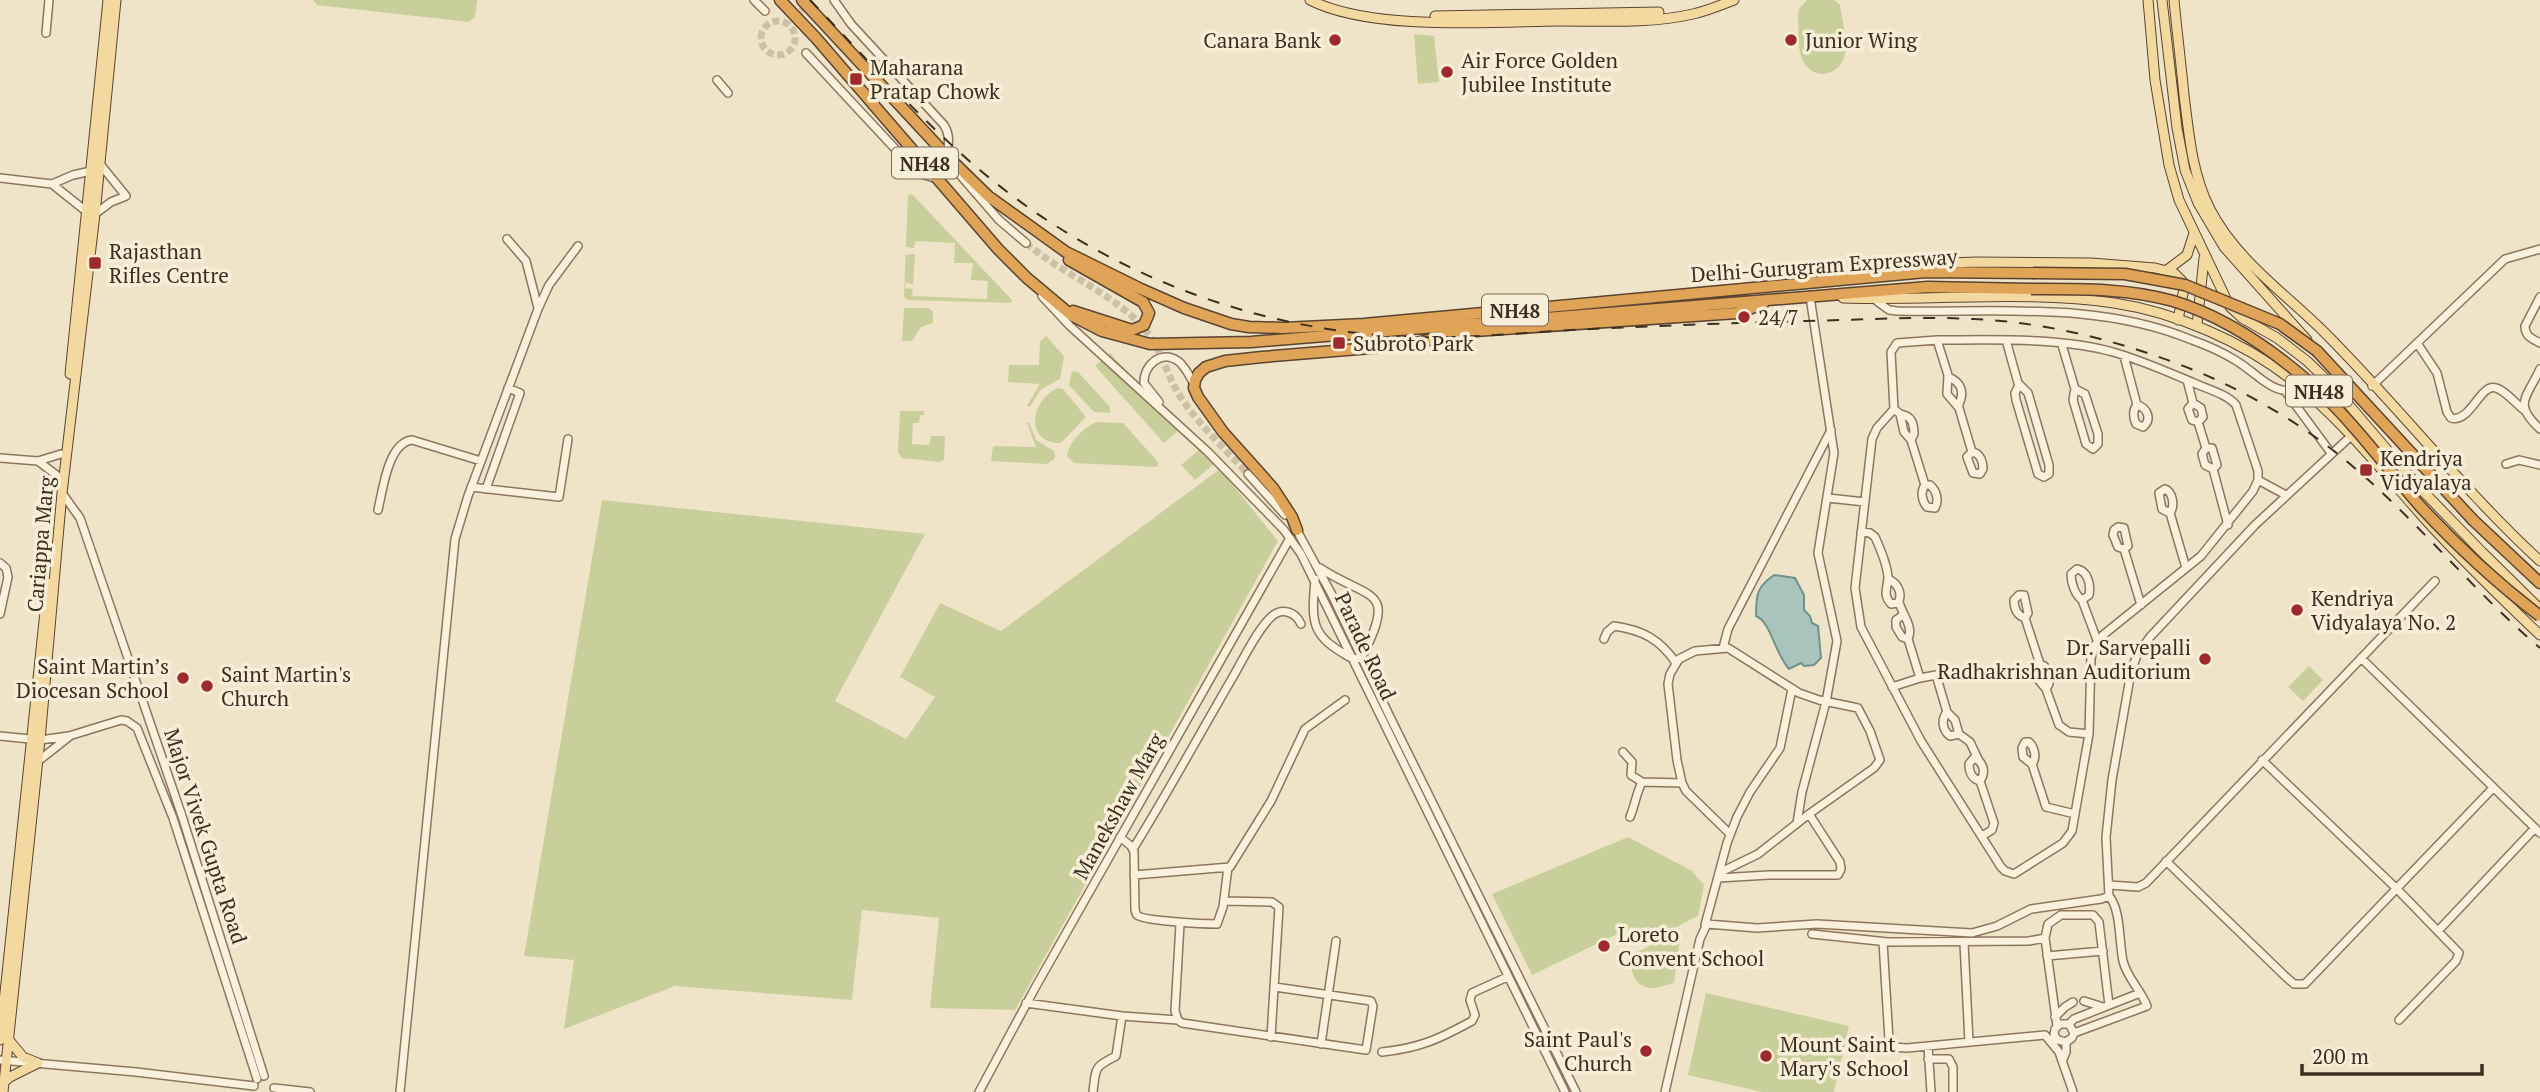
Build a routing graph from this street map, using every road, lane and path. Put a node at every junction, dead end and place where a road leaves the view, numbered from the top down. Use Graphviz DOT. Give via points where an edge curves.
graph roads {
  1 [pos="49,0"];
  2 [pos="108,0"];
  3 [pos="116,0"];
  4 [pos="754,0"];
  5 [pos="780,0"];
  6 [pos="802,0"];
  7 [pos="834,0"];
  8 [pos="1310,0"];
  9 [pos="1323,0"];
  10 [pos="1720,0"];
  11 [pos="1734,0"];
  12 [pos="2148,0"];
  13 [pos="2162,0"];
  14 [pos="2174,0"];
  15 [pos="765,12"];
  16 [pos="46,33"];
  17 [pos="806,53"];
  18 [pos="717,80"];
  19 [pos="728,93"];
  20 [pos="947,156"];
  21 [pos="100,164"];
  22 [pos="91,171"];
  23 [pos="0,178"];
  24 [pos="939,179"];
  25 [pos="52,184"];
  26 [pos="91,213"];
  27 [pos="1026,224"];
  28 [pos="2194,233"];
  29 [pos="507,239"];
  30 [pos="1026,243"];
  31 [pos="578,246"];
  32 [pos="2540,248"];
  33 [pos="2204,252"];
  34 [pos="2167,270"];
  35 [pos="1811,283"];
  36 [pos="1035,286"];
  37 [pos="1810,297"];
  38 [pos="2540,297"];
  39 [pos="1874,299"];
  40 [pos="1772,300"];
  41 [pos="538,309"];
  42 [pos="1064,310"];
  43 [pos="2178,320"];
  44 [pos="2197,326"];
  45 [pos="1937,340"];
  46 [pos="2006,340"];
  47 [pos="2417,342"];
  48 [pos="2540,343"];
  49 [pos="2062,345"];
  50 [pos="2318,351"];
  51 [pos="2124,356"];
  52 [pos="2540,369"];
  53 [pos="1948,377"];
  54 [pos="2187,380"];
  55 [pos="1194,384"];
  56 [pos="2019,385"];
  57 [pos="2372,386"];
  58 [pos="508,388"];
  59 [pos="2075,389"];
  60 [pos="2305,391"];
  61 [pos="2286,392"];
  62 [pos="2137,405"];
  63 [pos="1958,406"];
  64 [pos="2524,410"];
  65 [pos="1897,412"];
  66 [pos="1180,427"];
  67 [pos="2540,429"];
  68 [pos="1831,430"];
  69 [pos="2351,436"];
  70 [pos="568,439"];
  71 [pos="2206,448"];
  72 [pos="1972,452"];
  73 [pos="2331,453"];
  74 [pos="61,454"];
  75 [pos="0,458"];
  76 [pos="38,461"];
  77 [pos="481,461"];
  78 [pos="2506,464"];
  79 [pos="2540,465"];
  80 [pos="2213,469"];
  81 [pos="1248,474"];
  82 [pos="59,477"];
  83 [pos="2258,480"];
  84 [pos="1925,485"];
  85 [pos="471,487"];
  86 [pos="486,489"];
  87 [pos="62,493"];
  88 [pos="2286,495"];
  89 [pos="1828,498"];
  90 [pos="1865,502"];
  91 [pos="377,510"];
  92 [pos="2170,513"];
  93 [pos="2228,525"];
  94 [pos="1861,532"];
  95 [pos="1293,534"];
  96 [pos="2124,549"];
  97 [pos="2540,561"];
  98 [pos="0,563"];
  99 [pos="1318,566"];
  100 [pos="2186,568"];
  101 [pos="1315,579"];
  102 [pos="1888,579"];
  103 [pos="2434,581"];
  104 [pos="2540,583"];
  105 [pos="2082,600"];
  106 [pos="1899,602"];
  107 [pos="2141,606"];
  108 [pos="2540,608"];
  109 [pos="0,614"];
  110 [pos="1903,615"];
  111 [pos="2540,616"];
  112 [pos="2025,618"];
  113 [pos="1301,624"];
  114 [pos="2540,635"];
  115 [pos="1605,639"];
  116 [pos="1908,639"];
  117 [pos="2097,640"];
  118 [pos="1723,648"];
  119 [pos="1362,657"];
  120 [pos="2361,658"];
  121 [pos="1353,659"];
  122 [pos="1676,663"];
  123 [pos="2040,664"];
  124 [pos="1920,678"];
  125 [pos="1892,687"];
  126 [pos="2046,689"];
  127 [pos="1793,690"];
  128 [pos="1345,700"];
  129 [pos="1826,702"];
  130 [pos="1947,712"];
  131 [pos="1959,734"];
  132 [pos="2089,734"];
  133 [pos="0,736"];
  134 [pos="71,736"];
  135 [pos="36,739"];
  136 [pos="1623,751"];
  137 [pos="1978,760"];
  138 [pos="2262,760"];
  139 [pos="37,762"];
  140 [pos="2032,764"];
  141 [pos="1980,781"];
  142 [pos="1642,782"];
  143 [pos="1682,783"];
  144 [pos="2493,788"];
  145 [pos="1809,814"];
  146 [pos="2075,814"];
  147 [pos="1630,817"];
  148 [pos="1797,823"];
  149 [pos="2538,830"];
  150 [pos="1730,834"];
  151 [pos="1982,836"];
  152 [pos="1120,837"];
  153 [pos="1454,844"];
  154 [pos="1133,849"];
  155 [pos="1445,849"];
  156 [pos="2166,860"];
  157 [pos="1228,867"];
  158 [pos="1134,875"];
  159 [pos="1718,876"];
  160 [pos="2109,885"];
  161 [pos="2397,889"];
  162 [pos="2109,895"];
  163 [pos="1224,901"];
  164 [pos="1180,924"];
  165 [pos="1705,926"];
  166 [pos="2438,930"];
  167 [pos="1812,934"];
  168 [pos="2045,938"];
  169 [pos="1336,941"];
  170 [pos="1883,942"];
  171 [pos="1964,943"];
  172 [pos="2103,951"];
  173 [pos="2047,956"];
  174 [pos="1507,977"];
  175 [pos="1275,988"];
  176 [pos="2140,993"];
  177 [pos="1328,995"];
  178 [pos="2084,1001"];
  179 [pos="2073,1002"];
  180 [pos="1026,1003"];
  181 [pos="2107,1006"];
  182 [pos="1122,1016"];
  183 [pos="2055,1017"];
  184 [pos="1178,1020"];
  185 [pos="2399,1020"];
  186 [pos="2069,1024"];
  187 [pos="2053,1032"];
  188 [pos="2074,1033"];
  189 [pos="1271,1037"];
  190 [pos="4,1040"];
  191 [pos="1969,1042"];
  192 [pos="2060,1043"];
  193 [pos="1321,1044"];
  194 [pos="1928,1046"];
  195 [pos="1382,1052"];
  196 [pos="1928,1059"];
  197 [pos="3,1060"];
  198 [pos="2063,1060"];
  199 [pos="38,1063"];
  200 [pos="2068,1075"];
  201 [pos="258,1083"];
  202 [pos="3,1087"];
  203 [pos="273,1090"];
  204 [pos="310,1092"];
  205 [pos="400,1092"];
  206 [pos="979,1092"];
  207 [pos="1093,1092"];
  208 [pos="1565,1092"];
  209 [pos="1576,1092"];
  210 [pos="1665,1092"];
  211 [pos="1931,1092"];
  212 [pos="1953,1092"];
  213 [pos="2066,1092"];
  214 [pos="2073,1092"];
  1 -- 16 [label="street"];
  2 -- 22 [label="main road, Cariappa Marg"];
  3 -- 21 [label="main road, Cariappa Marg"];
  4 -- 15 [label="street"];
  5 -- 24 [label="highway, NH48"];
  6 -- 20 [label="highway, NH48"];
  7 -- 20 [label="street" via="944,125 950,144"];
  8 -- 11 [label="main road" via="1387,18 1469,23 1633,21 1692,15"];
  9 -- 10 [label="main road" via="1423,16 1688,11"];
  12 -- 28 [label="main road" via="2169,165"];
  13 -- 50 [label="main road, bridge" via="2185,170 2208,222 2242,269"];
  14 -- 57 [label="main road" via="2191,151 2209,208 2245,257 2324,332"];
  17 -- 24 [label="street" via="912,167"];
  18 -- 19 [label="street"];
  20 -- 27 [label="highway, NH48" via="988,196"];
  20 -- 30 [label="street" via="968,186"];
  21 -- 26 [label="main road, Cariappa Marg"];
  21 -- 26 [label="street" via="126,196"];
  22 -- 25 [label="street"];
  22 -- 26 [label="main road, Cariappa Marg"];
  23 -- 25 [label="street"];
  24 -- 36 [label="highway, NH48"];
  25 -- 26 [label="street"];
  26 -- 74 [label="main road, Cariappa Marg"];
  26 -- 87 [label="main road, Cariappa Marg"];
  27 -- 35 [label="highway, Delhi-Gurugram Expressway / NH48" via="1066,252 1141,289 1249,327 1364,324"];
  27 -- 42 [label="highway" via="1070,261 1143,302 1149,313 1144,325 1132,330"];
  28 -- 33 [label="main road"];
  28 -- 34 [label="main road" via="2187,255"];
  29 -- 41 [label="street" via="526,261"];
  31 -- 41 [label="street" via="549,285"];
  32 -- 47 [label="street" via="2505,259"];
  33 -- 44 [label="main road"];
  33 -- 108 [label="main road" via="2236,314 2277,338 2332,385 2402,467"];
  34 -- 35 [label="main road" via="2091,263 1890,265"];
  34 -- 43 [label="main road" via="2184,288"];
  35 -- 50 [label="highway, Delhi-Gurugram Expressway / NH48, bridge" via="1926,272 2125,274 2185,285 2280,324"];
  36 -- 42 [label="highway, NH48"];
  36 -- 66 [label="street, Parade Road" via="1070,326"];
  37 -- 39 [label="main road"];
  37 -- 40 [label="highway, Delhi-Gurugram Expressway / NH48"];
  37 -- 68 [label="street"];
  37 -- 111 [label="highway, Delhi-Gurugram Expressway / NH48, bridge" via="1927,286 2119,290 2174,301 2218,320 2259,344 2319,391 2421,507 2503,587"];
  38 -- 48 [label="street" via="2525,326 2529,337"];
  39 -- 43 [label="main road" via="2068,299 2115,303"];
  39 -- 61 [label="street" via="1897,311 2056,311 2143,324 2235,359 2267,385"];
  40 -- 42 [label="highway, Delhi-Gurugram Expressway / NH48" via="1251,342 1172,344 1150,344 1102,331"];
  40 -- 55 [label="highway" via="1737,313 1460,332 1408,345 1225,361 1202,369"];
  41 -- 58 [label="street"];
  43 -- 44 [label="main road"];
  44 -- 60 [label="main road" via="2262,360"];
  45 -- 46 [label="street"];
  45 -- 53 [label="street"];
  45 -- 65 [label="street" via="1904,341 1893,347"];
  46 -- 49 [label="street"];
  46 -- 56 [label="street"];
  47 -- 57 [label="street"];
  47 -- 64 [label="street" via="2437,373 2451,418 2463,417 2493,387"];
  49 -- 51 [label="street"];
  49 -- 59 [label="street"];
  50 -- 104 [label="highway, Delhi-Gurugram Expressway / NH48" via="2473,520"];
  51 -- 54 [label="street"];
  51 -- 62 [label="street"];
  52 -- 64 [label="street"];
  53 -- 63 [label="street" via="1947,394"];
  53 -- 63 [label="street" via="1961,390"];
  54 -- 71 [label="street" via="2193,403 2189,414 2198,422"];
  54 -- 83 [label="street" via="2236,405"];
  55 -- 66 [label="street" via="1181,363 1172,359 1154,361 1144,373 1147,388"];
  55 -- 95 [label="highway" via="1207,411 1273,488 1292,517"];
  56 -- 56 [label="street" via="2028,393 2049,465 2044,477 2038,474 2016,400"];
  57 -- 97 [label="main road" via="2504,529"];
  58 -- 77 [label="street"];
  58 -- 86 [label="street" via="520,393"];
  59 -- 59 [label="street" via="2073,400 2086,444 2093,449 2098,434 2085,394"];
  60 -- 61 [label="street"];
  60 -- 69 [label="main road"];
  61 -- 73 [label="street"];
  63 -- 72 [label="street"];
  64 -- 67 [label="street"];
  65 -- 84 [label="street"];
  65 -- 90 [label="street" via="1872,435"];
  66 -- 95 [label="street, Parade Road"];
  68 -- 89 [label="street" via="1834,459"];
  68 -- 118 [label="street" via="1728,629"];
  69 -- 73 [label="street"];
  69 -- 114 [label="main road" via="2471,570"];
  70 -- 86 [label="street" via="559,497"];
  71 -- 80 [label="street" via="2203,460"];
  71 -- 80 [label="street" via="2214,452 2217,463"];
  73 -- 88 [label="street"];
  74 -- 76 [label="street"];
  74 -- 82 [label="main road, Cariappa Marg"];
  75 -- 76 [label="street"];
  76 -- 82 [label="street"];
  77 -- 85 [label="street"];
  77 -- 91 [label="street" via="405,441 394,452"];
  78 -- 79 [label="street" via="2519,460"];
  80 -- 93 [label="street"];
  81 -- 95 [label="street, Parade Road"];
  82 -- 135 [label="main road, Cariappa Marg"];
  83 -- 88 [label="street"];
  83 -- 93 [label="street"];
  85 -- 86 [label="street"];
  85 -- 205 [label="street" via="459,520 450,572"];
  87 -- 135 [label="main road, Cariappa Marg"];
  87 -- 201 [label="street, Major Vivek Gupta Road" via="80,518 182,816"];
  88 -- 160 [label="street" via="2137,655 2127,690 2106,827"];
  89 -- 90 [label="street"];
  89 -- 129 [label="street" via="1818,553 1837,641"];
  90 -- 94 [label="street"];
  92 -- 100 [label="street"];
  93 -- 100 [label="street"];
  94 -- 102 [label="street" via="1875,537"];
  94 -- 125 [label="street" via="1857,612 1864,636"];
  95 -- 99 [label="street, Parade Road"];
  95 -- 101 [label="street, Parade Road"];
  95 -- 152 [label="street, Manekshaw Marg"];
  96 -- 107 [label="street"];
  98 -- 109 [label="street" via="8,577"];
  99 -- 119 [label="street, Parade Road"];
  99 -- 119 [label="street" via="1365,590 1378,607 1378,624"];
  100 -- 107 [label="street"];
  101 -- 121 [label="street, Parade Road"];
  101 -- 121 [label="street" via="1313,610 1318,633"];
  102 -- 106 [label="street" via="1898,589"];
  102 -- 106 [label="street" via="1887,600"];
  103 -- 120 [label="street"];
  105 -- 117 [label="street"];
  106 -- 110 [label="street"];
  107 -- 117 [label="street"];
  110 -- 116 [label="street" via="1910,631"];
  110 -- 116 [label="street" via="1896,620 1896,627"];
  112 -- 123 [label="street"];
  113 -- 154 [label="street" via="1292,612 1271,617"];
  115 -- 122 [label="street" via="1614,626 1644,632"];
  116 -- 124 [label="street"];
  117 -- 132 [label="street" via="2091,658"];
  118 -- 122 [label="street" via="1695,652"];
  118 -- 127 [label="street"];
  119 -- 121 [label="street"];
  119 -- 153 [label="street, Parade Road"];
  120 -- 138 [label="street"];
  120 -- 144 [label="street"];
  121 -- 155 [label="street, Parade Road"];
  122 -- 143 [label="street" via="1668,684"];
  123 -- 126 [label="street" via="2036,676"];
  123 -- 126 [label="street" via="2049,673"];
  124 -- 125 [label="street"];
  124 -- 130 [label="street" via="1936,675"];
  125 -- 151 [label="street"];
  126 -- 132 [label="street" via="2061,727"];
  127 -- 129 [label="street"];
  127 -- 150 [label="street" via="1779,751 1749,792"];
  128 -- 157 [label="street" via="1305,729 1271,800"];
  129 -- 145 [label="street" via="1858,708 1880,760"];
  129 -- 148 [label="street"];
  130 -- 131 [label="street" via="1955,719"];
  130 -- 131 [label="street" via="1944,730 1950,736"];
  131 -- 137 [label="street" via="1968,739"];
  132 -- 146 [label="street"];
  133 -- 135 [label="street"];
  134 -- 135 [label="street"];
  134 -- 139 [label="street"];
  134 -- 201 [label="street, Major Vivek Gupta Road" via="121,720 137,728 173,818"];
  135 -- 139 [label="main road, Cariappa Marg"];
  135 -- 190 [label="main road, Cariappa Marg"];
  136 -- 142 [label="street" via="1632,762 1630,775"];
  137 -- 141 [label="street" via="1984,772"];
  137 -- 141 [label="street" via="1971,760 1969,769"];
  138 -- 156 [label="street"];
  138 -- 161 [label="street"];
  139 -- 190 [label="main road, Cariappa Marg"];
  140 -- 146 [label="street" via="2046,807"];
  141 -- 151 [label="street" via="1995,826"];
  142 -- 143 [label="street"];
  142 -- 147 [label="street"];
  143 -- 150 [label="street"];
  144 -- 149 [label="street"];
  144 -- 161 [label="street"];
  145 -- 148 [label="street"];
  145 -- 159 [label="street" via="1840,862 1838,874"];
  146 -- 151 [label="street" via="2068,839 2014,874 2005,872"];
  148 -- 159 [label="street" via="1755,856"];
  149 -- 166 [label="street"];
  150 -- 159 [label="street"];
  152 -- 154 [label="street"];
  152 -- 180 [label="street, Manekshaw Marg"];
  153 -- 155 [label="street"];
  153 -- 209 [label="street, Parade Road"];
  154 -- 158 [label="street"];
  155 -- 174 [label="street, Parade Road"];
  156 -- 160 [label="street" via="2142,885"];
  156 -- 161 [label="street" via="2286,977 2300,985 2311,980"];
  157 -- 158 [label="street"];
  157 -- 163 [label="street"];
  158 -- 164 [label="street" via="1139,917"];
  159 -- 165 [label="street"];
  160 -- 162 [label="street"];
  161 -- 166 [label="street"];
  162 -- 165 [label="street" via="2031,909 1972,933 1813,924"];
  162 -- 176 [label="street" via="2116,908 2126,971"];
  163 -- 164 [label="street" via="1217,924"];
  163 -- 175 [label="street" via="1278,905"];
  164 -- 184 [label="street"];
  165 -- 210 [label="street"];
  166 -- 185 [label="street" via="2459,957"];
  167 -- 170 [label="street"];
  168 -- 171 [label="street"];
  168 -- 172 [label="street" via="2048,924 2057,917 2093,915 2099,922"];
  168 -- 173 [label="street"];
  169 -- 177 [label="street"];
  170 -- 171 [label="street"];
  170 -- 194 [label="street" via="1891,1045 1899,1049"];
  171 -- 191 [label="street"];
  172 -- 173 [label="street"];
  172 -- 181 [label="street"];
  173 -- 183 [label="street"];
  174 -- 195 [label="street" via="1472,993 1472,1021 1418,1047"];
  174 -- 208 [label="street, Parade Road"];
  175 -- 177 [label="street"];
  175 -- 189 [label="street"];
  176 -- 181 [label="street"];
  176 -- 188 [label="street" via="2147,1006"];
  177 -- 193 [label="street"];
  177 -- 193 [label="street" via="1368,999 1373,1006 1366,1050"];
  178 -- 181 [label="street"];
  179 -- 183 [label="street"];
  180 -- 182 [label="street"];
  180 -- 206 [label="street, Manekshaw Marg"];
  181 -- 186 [label="street"];
  182 -- 184 [label="street"];
  182 -- 207 [label="street" via="1116,1056 1097,1068"];
  183 -- 187 [label="street"];
  184 -- 189 [label="street"];
  186 -- 187 [label="street"];
  186 -- 188 [label="street"];
  187 -- 191 [label="street"];
  187 -- 192 [label="street"];
  188 -- 192 [label="street"];
  189 -- 193 [label="street"];
  190 -- 197 [label="main road, Cariappa Marg"];
  190 -- 199 [label="main road"];
  191 -- 194 [label="street"];
  192 -- 198 [label="street"];
  192 -- 198 [label="street"];
  194 -- 196 [label="street"];
  196 -- 211 [label="street"];
  196 -- 212 [label="street" via="1948,1059 1953,1067"];
  197 -- 199 [label="street"];
  197 -- 202 [label="main road, Cariappa Marg"];
  198 -- 200 [label="street"];
  199 -- 201 [label="street"];
  199 -- 202 [label="main road" via="10,1077"];
  200 -- 213 [label="street"];
  200 -- 214 [label="street"];
  201 -- 203 [label="street" via="271,1080"];
  203 -- 204 [label="street"];
}
